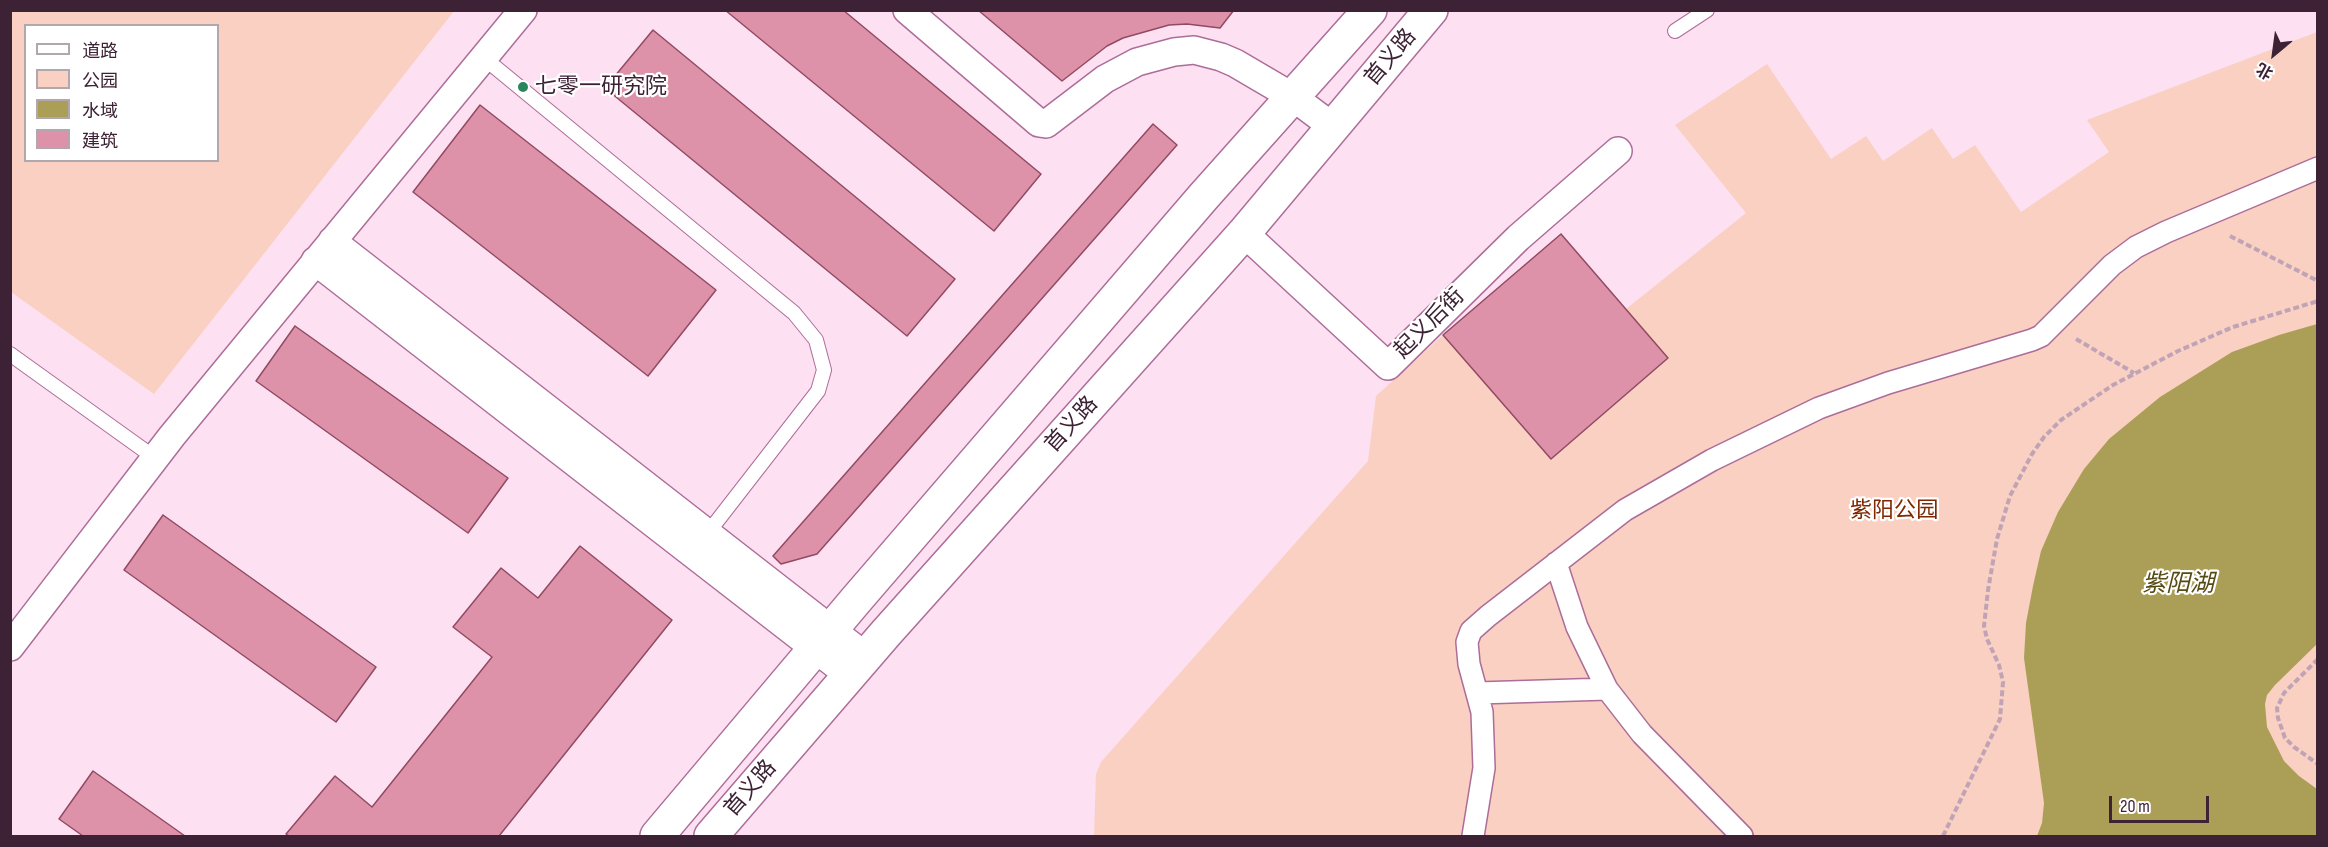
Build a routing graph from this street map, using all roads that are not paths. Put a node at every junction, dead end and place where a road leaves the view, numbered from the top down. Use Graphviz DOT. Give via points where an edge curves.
graph roads {
  1 [pos="524,10"];
  2 [pos="907,10"];
  3 [pos="1371,10"];
  4 [pos="1431,10"];
  5 [pos="1707,10"];
  6 [pos="1675,31"];
  7 [pos="484,58"];
  8 [pos="1293,98"];
  9 [pos="1333,127"];
  10 [pos="1618,151"];
  11 [pos="2318,168"];
  12 [pos="1244,233"];
  13 [pos="332,241"];
  14 [pos="315,261"];
  15 [pos="10,354"];
  16 [pos="155,458"];
  17 [pos="707,534"];
  18 [pos="1556,563"];
  19 [pos="823,639"];
  20 [pos="10,647"];
  21 [pos="857,666"];
  22 [pos="1607,690"];
  23 [pos="1478,693"];
  24 [pos="657,837"];
  25 [pos="711,837"];
  26 [pos="1473,837"];
  27 [pos="1742,837"];
  1 -- 7 [label="street"];
  2 -- 8 [label="street" via="1039,123 1046,124 1105,79 1137,62 1174,51 1194,50 1221,57"];
  3 -- 8 [label="main road, 首义路"];
  4 -- 9 [label="main road, 首义路"];
  5 -- 6 [label="lane"];
  7 -- 13 [label="street"];
  7 -- 17 [label="lane" via="794,313 816,340 824,370 818,391"];
  8 -- 9 [label="street"];
  8 -- 19 [label="main road, 首义路"];
  9 -- 12 [label="main road, 首义路"];
  10 -- 12 [label="street, 起义后街" via="1518,238 1388,366"];
  11 -- 18 [label="street" via="2136,247 2112,265 2041,336 1820,408 1722,454 1625,510"];
  12 -- 21 [label="main road, 首义路"];
  13 -- 14 [label="street"];
  13 -- 17 [label="street"];
  14 -- 16 [label="street"];
  14 -- 19 [label="street"];
  15 -- 16 [label="lane"];
  16 -- 20 [label="street"];
  17 -- 19 [label="street"];
  18 -- 22 [label="street" via="1577,627"];
  18 -- 23 [label="street" via="1467,637 1469,664"];
  19 -- 21 [label="street"];
  19 -- 24 [label="main road, 首义路"];
  21 -- 25 [label="main road, 首义路"];
  22 -- 23 [label="street"];
  22 -- 27 [label="street" via="1642,734"];
  23 -- 26 [label="street" via="1484,768"];
}
